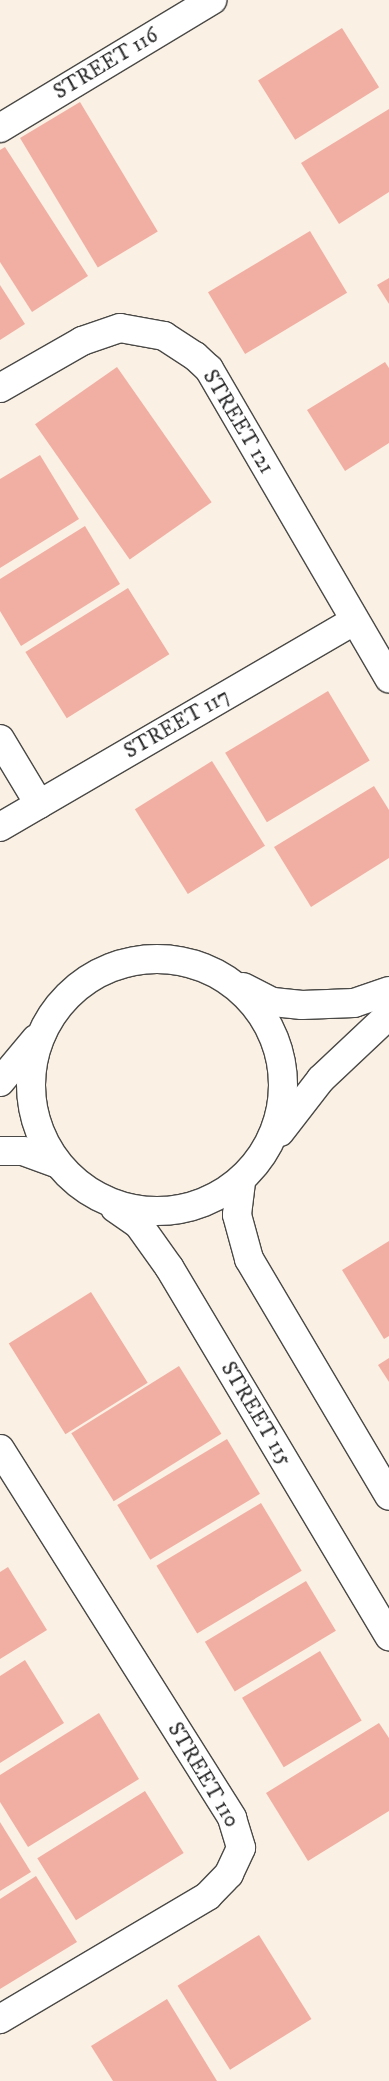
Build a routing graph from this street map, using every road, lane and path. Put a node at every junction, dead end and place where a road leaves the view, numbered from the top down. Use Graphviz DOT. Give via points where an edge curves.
graph roads {
  1 [pos="212,0"];
  2 [pos="0,128"];
  3 [pos="0,388"];
  4 [pos="354,621"];
  5 [pos="389,678"];
  6 [pos="0,739"];
  7 [pos="39,804"];
  8 [pos="0,827"];
  9 [pos="235,983"];
  10 [pos="389,991"];
  11 [pos="389,1015"];
  12 [pos="42,1032"];
  13 [pos="0,1082"];
  14 [pos="0,1150"];
  15 [pos="266,1152"];
  16 [pos="56,1163"];
  17 [pos="241,1182"];
  18 [pos="110,1204"];
  19 [pos="0,1449"];
  20 [pos="389,1496"];
  21 [pos="389,1636"];
  22 [pos="0,2019"];
  1 -- 2 [label="street, STREET 116"];
  3 -- 4 [label="street, STREET 121" via="104,331 151,331 182,346 209,369"];
  4 -- 5 [label="street, STREET 121"];
  4 -- 7 [label="street, STREET 117"];
  6 -- 7 [label="street"];
  7 -- 8 [label="street, STREET 117"];
  9 -- 10 [label="street" via="273,1002 302,1005 354,1003"];
  9 -- 12 [label="street" via="195,963 149,957 105,969 68,994"];
  9 -- 15 [label="street" via="266,1018 283,1062 282,1108"];
  11 -- 15 [label="street" via="321,1079"];
  12 -- 13 [label="street"];
  12 -- 16 [label="street" via="30,1076 35,1122"];
  14 -- 16 [label="street" via="23,1151"];
  15 -- 17 [label="street"];
  16 -- 18 [label="street" via="80,1187"];
  17 -- 18 [label="street" via="212,1200 178,1211 144,1212"];
  17 -- 20 [label="street" via="237,1215 257,1277"];
  18 -- 21 [label="street, STREET 115" via="138,1226 169,1267"];
  19 -- 22 [label="street, STREET 110" via="232,1818 241,1848 229,1874 208,1896"];
}
